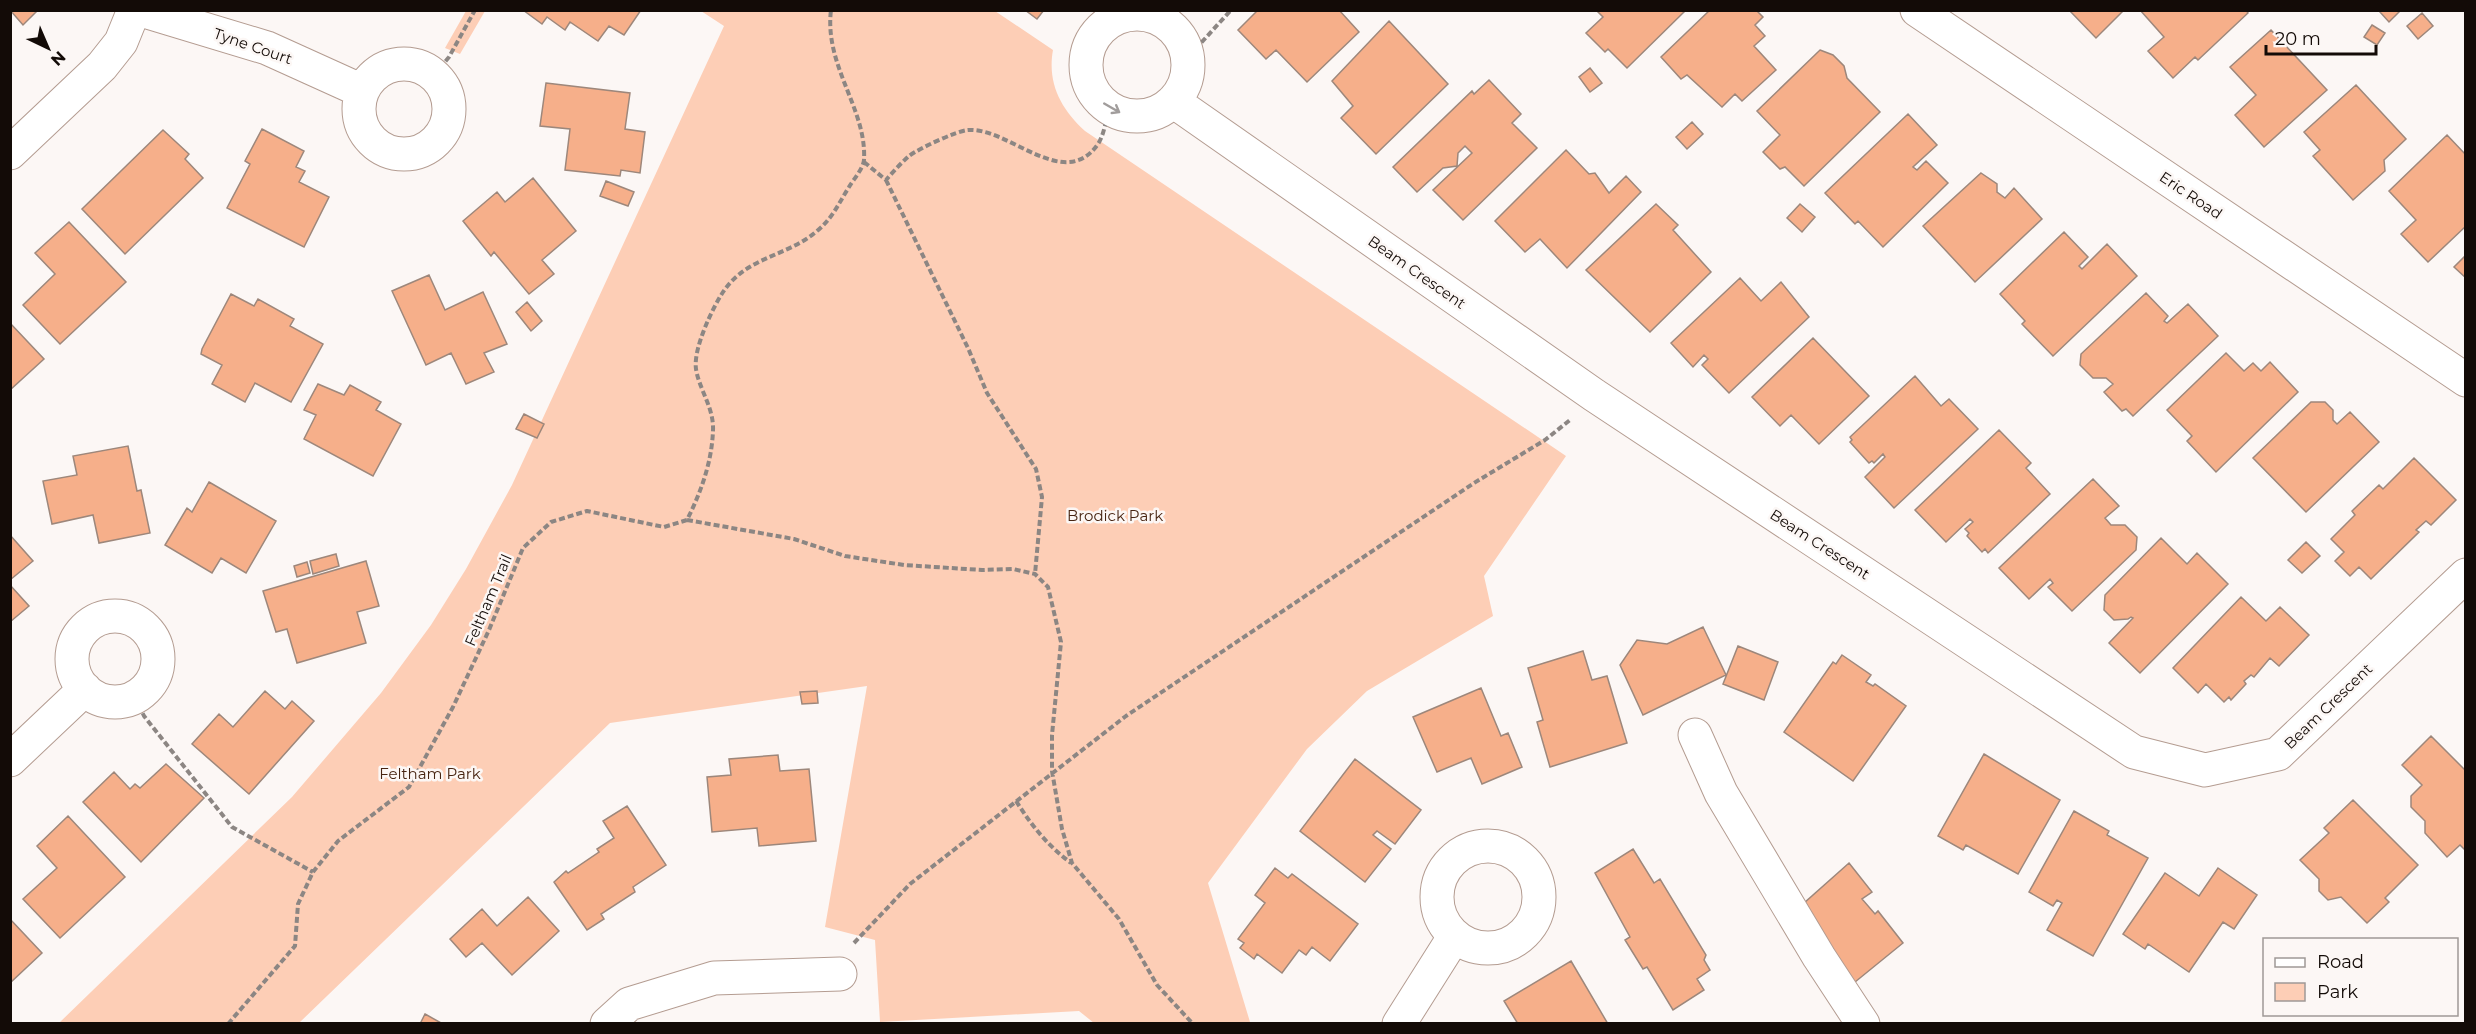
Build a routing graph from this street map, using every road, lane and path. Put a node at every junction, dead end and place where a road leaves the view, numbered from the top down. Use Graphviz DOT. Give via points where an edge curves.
graph roads {
  1 [pos="134,10"];
  2 [pos="141,10"];
  3 [pos="475,10"];
  4 [pos="831,10"];
  5 [pos="1231,10"];
  6 [pos="1917,10"];
  7 [pos="1184,46"];
  8 [pos="434,75"];
  9 [pos="362,91"];
  10 [pos="1173,102"];
  11 [pos="1109,109"];
  12 [pos="10,153"];
  13 [pos="864,162"];
  14 [pos="886,180"];
  15 [pos="2466,380"];
  16 [pos="1594,395"];
  17 [pos="687,520"];
  18 [pos="1035,574"];
  19 [pos="2466,575"];
  20 [pos="85,689"];
  21 [pos="135,697"];
  22 [pos="1695,735"];
  23 [pos="10,760"];
  24 [pos="1052,771"];
  25 [pos="1016,801"];
  26 [pos="1072,863"];
  27 [pos="313,872"];
  28 [pos="1454,937"];
  29 [pos="840,974"];
  30 [pos="228,1023"];
  31 [pos="607,1023"];
  32 [pos="1193,1023"];
  33 [pos="1399,1023"];
  34 [pos="1863,1023"];
  1 -- 12 [label="street" via="121,42 102,66"];
  2 -- 9 [label="street, Tyne Court" via="267,48"];
  3 -- 8 [label="path" via="449,57"];
  4 -- 13 [label="path" via="834,59 862,137"];
  5 -- 7 [label="path" via="1201,43"];
  6 -- 15 [label="street, Eric Road"];
  7 -- 10 [label="street" via="1187,75"];
  7 -- 11 [label="street" via="1175,31 1144,14 1110,21 1093,40 1085,65 1096,97"];
  8 -- 9 [label="street" via="408,63 394,64 380,70"];
  8 -- 9 [label="street" via="444,86 449,101 444,131 434,143 406,155 377,146 366,135 360,122"];
  11 -- 10 [label="street, one-way" via="1125,116 1142,116 1159,112"];
  10 -- 16 [label="street, Beam Crescent"];
  11 -- 14 [label="path" via="1099,142 1089,154 1073,161 1054,163 994,133 967,130 910,155"];
  13 -- 14 [label="path"];
  13 -- 17 [label="path" via="836,212 816,232 742,270 711,312 696,368 714,428 701,492"];
  14 -- 18 [label="path" via="987,393 1035,469 1042,497"];
  16 -- 19 [label="street, Beam Crescent" via="2134,752 2205,770 2278,754"];
  16 -- 24 [label="path" via="1545,440 1208,658"];
  17 -- 18 [label="path" via="794,539 857,558 904,565 1013,569"];
  17 -- 27 [label="path, Feltham Trail" via="664,527 587,511 551,522 523,548 453,707 409,787 338,841"];
  18 -- 24 [label="path" via="1048,587 1061,642"];
  20 -- 21 [label="street" via="108,702"];
  20 -- 21 [label="street" via="72,663 76,642 89,625 115,615 142,625 152,635 157,649 154,677"];
  20 -- 23 [label="street"];
  21 -- 27 [label="path" via="144,716 232,827"];
  22 -- 34 [label="street" via="1721,793"];
  24 -- 25 [label="path"];
  24 -- 26 [label="path"];
  25 -- 26 [label="path" via="1036,831"];
  25 -- 29 [label="path" via="910,884 856,938"];
  26 -- 32 [label="path" via="1119,919 1157,986"];
  27 -- 30 [label="path, Feltham Trail" via="298,904 295,946"];
  28 -- 33 [label="street"];
  29 -- 31 [label="street" via="714,978 629,1004"];
}
